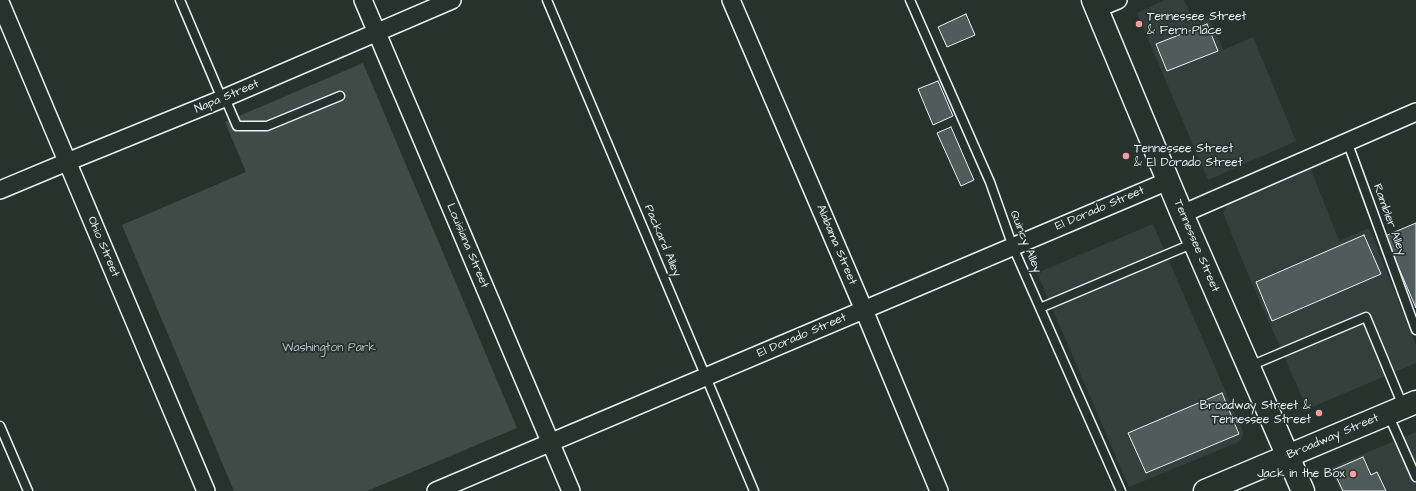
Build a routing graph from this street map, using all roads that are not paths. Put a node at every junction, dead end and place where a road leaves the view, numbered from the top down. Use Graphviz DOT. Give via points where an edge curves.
graph roads {
  1 [pos="180,0"];
  2 [pos="363,0"];
  3 [pos="452,0"];
  4 [pos="547,0"];
  5 [pos="731,0"];
  6 [pos="910,0"];
  7 [pos="1118,0"];
  8 [pos="0,2"];
  9 [pos="1094,5"];
  10 [pos="377,33"];
  11 [pos="340,96"];
  12 [pos="223,99"];
  13 [pos="1416,112"];
  14 [pos="1347,141"];
  15 [pos="67,162"];
  16 [pos="1168,181"];
  17 [pos="0,190"];
  18 [pos="1182,214"];
  19 [pos="1194,243"];
  20 [pos="1013,247"];
  21 [pos="1040,308"];
  22 [pos="864,310"];
  23 [pos="1416,330"];
  24 [pos="1249,367"];
  25 [pos="706,377"];
  26 [pos="1402,407"];
  27 [pos="0,426"];
  28 [pos="550,443"];
  29 [pos="1288,456"];
  30 [pos="1416,477"];
  31 [pos="28,491"];
  32 [pos="206,491"];
  33 [pos="436,491"];
  34 [pos="570,491"];
  35 [pos="754,491"];
  36 [pos="939,491"];
  37 [pos="1121,491"];
  38 [pos="1205,491"];
  39 [pos="1303,491"];
  1 -- 12 [label="lane"];
  2 -- 10 [label="street, Louisiana Street"];
  3 -- 10 [label="street, Napa Street"];
  4 -- 25 [label="lane, Packard Alley"];
  5 -- 22 [label="street, Alabama Street"];
  6 -- 20 [label="lane, Quincy Alley" via="990,182"];
  7 -- 9 [label="street"];
  8 -- 15 [label="street, Ohio Street"];
  9 -- 16 [label="main road, Tennessee Street"];
  10 -- 12 [label="street, Napa Street"];
  10 -- 28 [label="street, Louisiana Street"];
  11 -- 12 [label="lane" via="266,126 237,126"];
  12 -- 15 [label="street, Napa Street"];
  13 -- 14 [label="street"];
  14 -- 18 [label="street"];
  14 -- 23 [label="lane, Rambler Alley"];
  15 -- 17 [label="street, Napa Street"];
  15 -- 32 [label="street, Ohio Street"];
  16 -- 18 [label="main road, Tennessee Street"];
  16 -- 20 [label="street, El Dorado Street"];
  18 -- 19 [label="main road, Tennessee Street"];
  19 -- 21 [label="lane"];
  19 -- 24 [label="main road, Tennessee Street"];
  20 -- 21 [label="lane, Quincy Alley"];
  20 -- 22 [label="street, El Dorado Street"];
  21 -- 37 [label="lane, Quincy Alley"];
  22 -- 25 [label="street, El Dorado Street"];
  22 -- 36 [label="street, Alabama Street"];
  24 -- 26 [label="lane" via="1366,317"];
  24 -- 29 [label="main road, Tennessee Street"];
  25 -- 28 [label="street, El Dorado Street"];
  25 -- 35 [label="lane, Packard Alley"];
  26 -- 29 [label="main road, Broadway Street"];
  26 -- 30 [label="lane"];
  27 -- 31 [label="lane"];
  28 -- 33 [label="street, El Dorado Street"];
  28 -- 34 [label="street, Louisiana Street"];
  29 -- 38 [label="main road, Broadway Street"];
  29 -- 39 [label="main road, Tennessee Street"];
}
